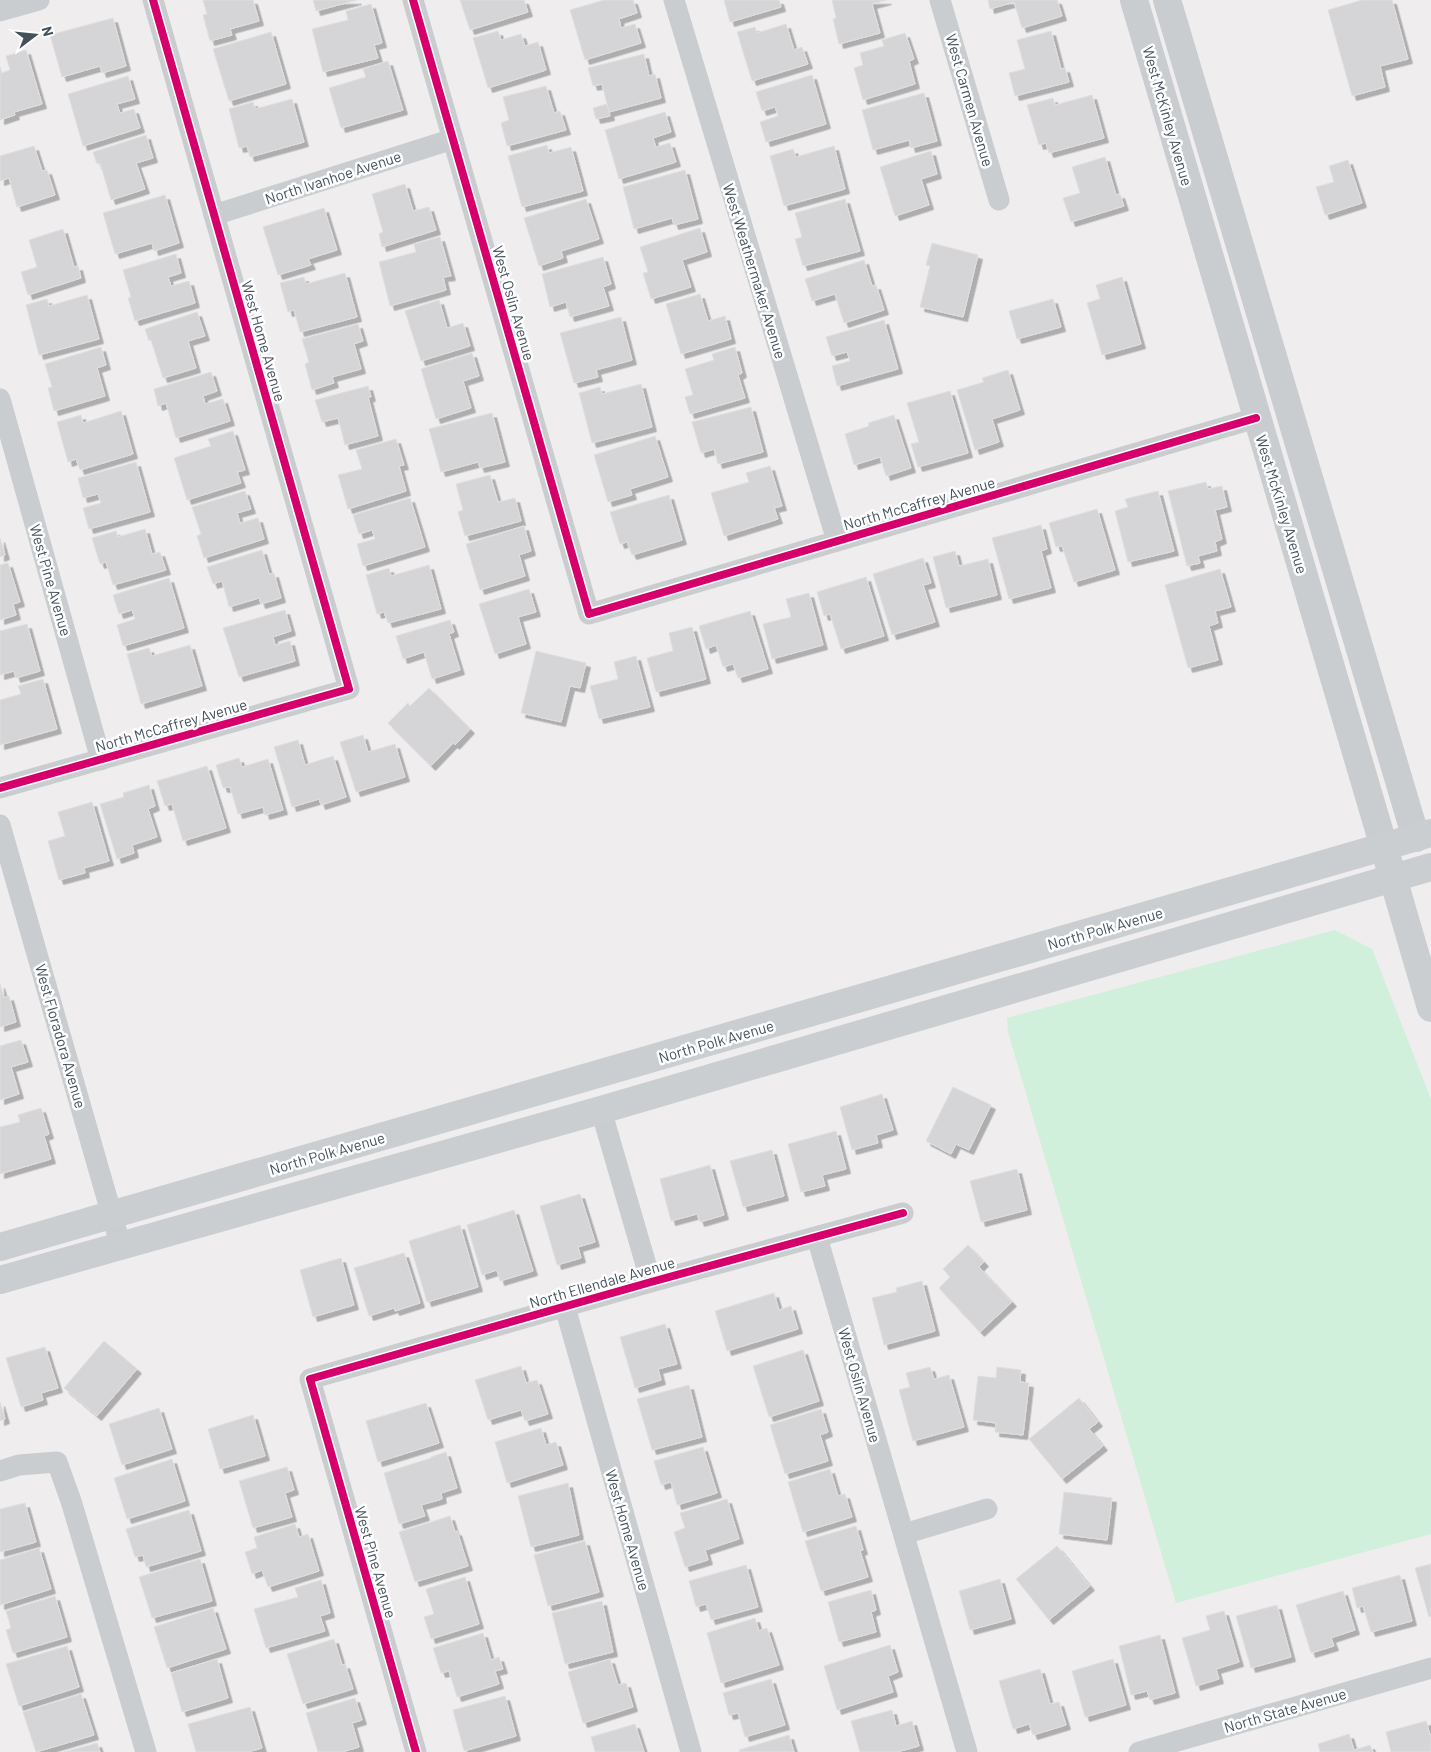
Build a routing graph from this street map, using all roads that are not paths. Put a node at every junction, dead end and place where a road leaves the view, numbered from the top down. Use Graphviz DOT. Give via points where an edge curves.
graph roads {
  1 [pos="39,0"];
  2 [pos="153,0"];
  3 [pos="413,0"];
  4 [pos="674,0"];
  5 [pos="940,0"];
  6 [pos="1134,0"];
  7 [pos="1167,0"];
  8 [pos="0,11"];
  9 [pos="453,139"];
  10 [pos="999,200"];
  11 [pos="214,214"];
  12 [pos="0,399"];
  13 [pos="1256,418"];
  14 [pos="836,541"];
  15 [pos="1316,612"];
  16 [pos="589,614"];
  17 [pos="349,689"];
  18 [pos="1380,716"];
  19 [pos="101,760"];
  20 [pos="0,788"];
  21 [pos="0,825"];
  22 [pos="1423,836"];
  23 [pos="1384,847"];
  24 [pos="1429,876"];
  25 [pos="1393,879"];
  26 [pos="1431,1008"];
  27 [pos="796,1017"];
  28 [pos="601,1110"];
  29 [pos="903,1213"];
  30 [pos="112,1215"];
  31 [pos="817,1237"];
  32 [pos="0,1247"];
  33 [pos="121,1247"];
  34 [pos="0,1280"];
  35 [pos="651,1282"];
  36 [pos="565,1307"];
  37 [pos="310,1379"];
  38 [pos="0,1471"];
  39 [pos="987,1509"];
  40 [pos="904,1534"];
  41 [pos="1431,1668"];
  42 [pos="146,1752"];
  43 [pos="416,1752"];
  44 [pos="691,1752"];
  45 [pos="967,1752"];
  46 [pos="1139,1752"];
  1 -- 8 [label="street"];
  2 -- 11 [label="street, West Home Avenue"];
  3 -- 9 [label="street, West Oslin Avenue"];
  4 -- 14 [label="street, West Weathermaker Avenue"];
  5 -- 10 [label="street, West Carmen Avenue"];
  6 -- 13 [label="street, West McKinley Avenue"];
  7 -- 18 [label="street"];
  9 -- 11 [label="street, North Ivanhoe Avenue"];
  9 -- 16 [label="street, West Oslin Avenue"];
  11 -- 17 [label="street, West Home Avenue"];
  12 -- 19 [label="street, West Pine Avenue"];
  13 -- 14 [label="street, North McCaffrey Avenue"];
  13 -- 15 [label="street, West McKinley Avenue"];
  14 -- 16 [label="street, North McCaffrey Avenue"];
  15 -- 18 [label="street" via="1327,609 1336,620 1354,669"];
  15 -- 23 [label="street, West McKinley Avenue"];
  17 -- 19 [label="street, North McCaffrey Avenue"];
  18 -- 22 [label="street"];
  19 -- 20 [label="street, North McCaffrey Avenue"];
  21 -- 30 [label="street, West Floradora Avenue"];
  22 -- 23 [label="main road, North Polk Avenue"];
  22 -- 24 [label="main road"];
  23 -- 25 [label="main road, West McKinley Avenue"];
  23 -- 27 [label="main road, North Polk Avenue"];
  24 -- 25 [label="main road"];
  25 -- 26 [label="main road, West McKinley Avenue"];
  25 -- 28 [label="main road"];
  27 -- 28 [label="main road" via="776,1038 621,1082"];
  27 -- 30 [label="main road, North Polk Avenue"];
  28 -- 33 [label="main road"];
  28 -- 35 [label="street"];
  29 -- 31 [label="street, North Ellendale Avenue"];
  30 -- 32 [label="main road, North Polk Avenue"];
  30 -- 33 [label="street, West Floradora Avenue"];
  31 -- 35 [label="street, North Ellendale Avenue"];
  31 -- 40 [label="street, West Oslin Avenue"];
  33 -- 34 [label="main road"];
  35 -- 36 [label="street, North Ellendale Avenue"];
  36 -- 37 [label="street, North Ellendale Avenue"];
  36 -- 44 [label="street, West Home Avenue"];
  37 -- 43 [label="street, West Pine Avenue"];
  38 -- 42 [label="street" via="19,1465 57,1462"];
  39 -- 40 [label="street"];
  40 -- 45 [label="street, West Oslin Avenue"];
  41 -- 46 [label="street, North State Avenue"];
}
